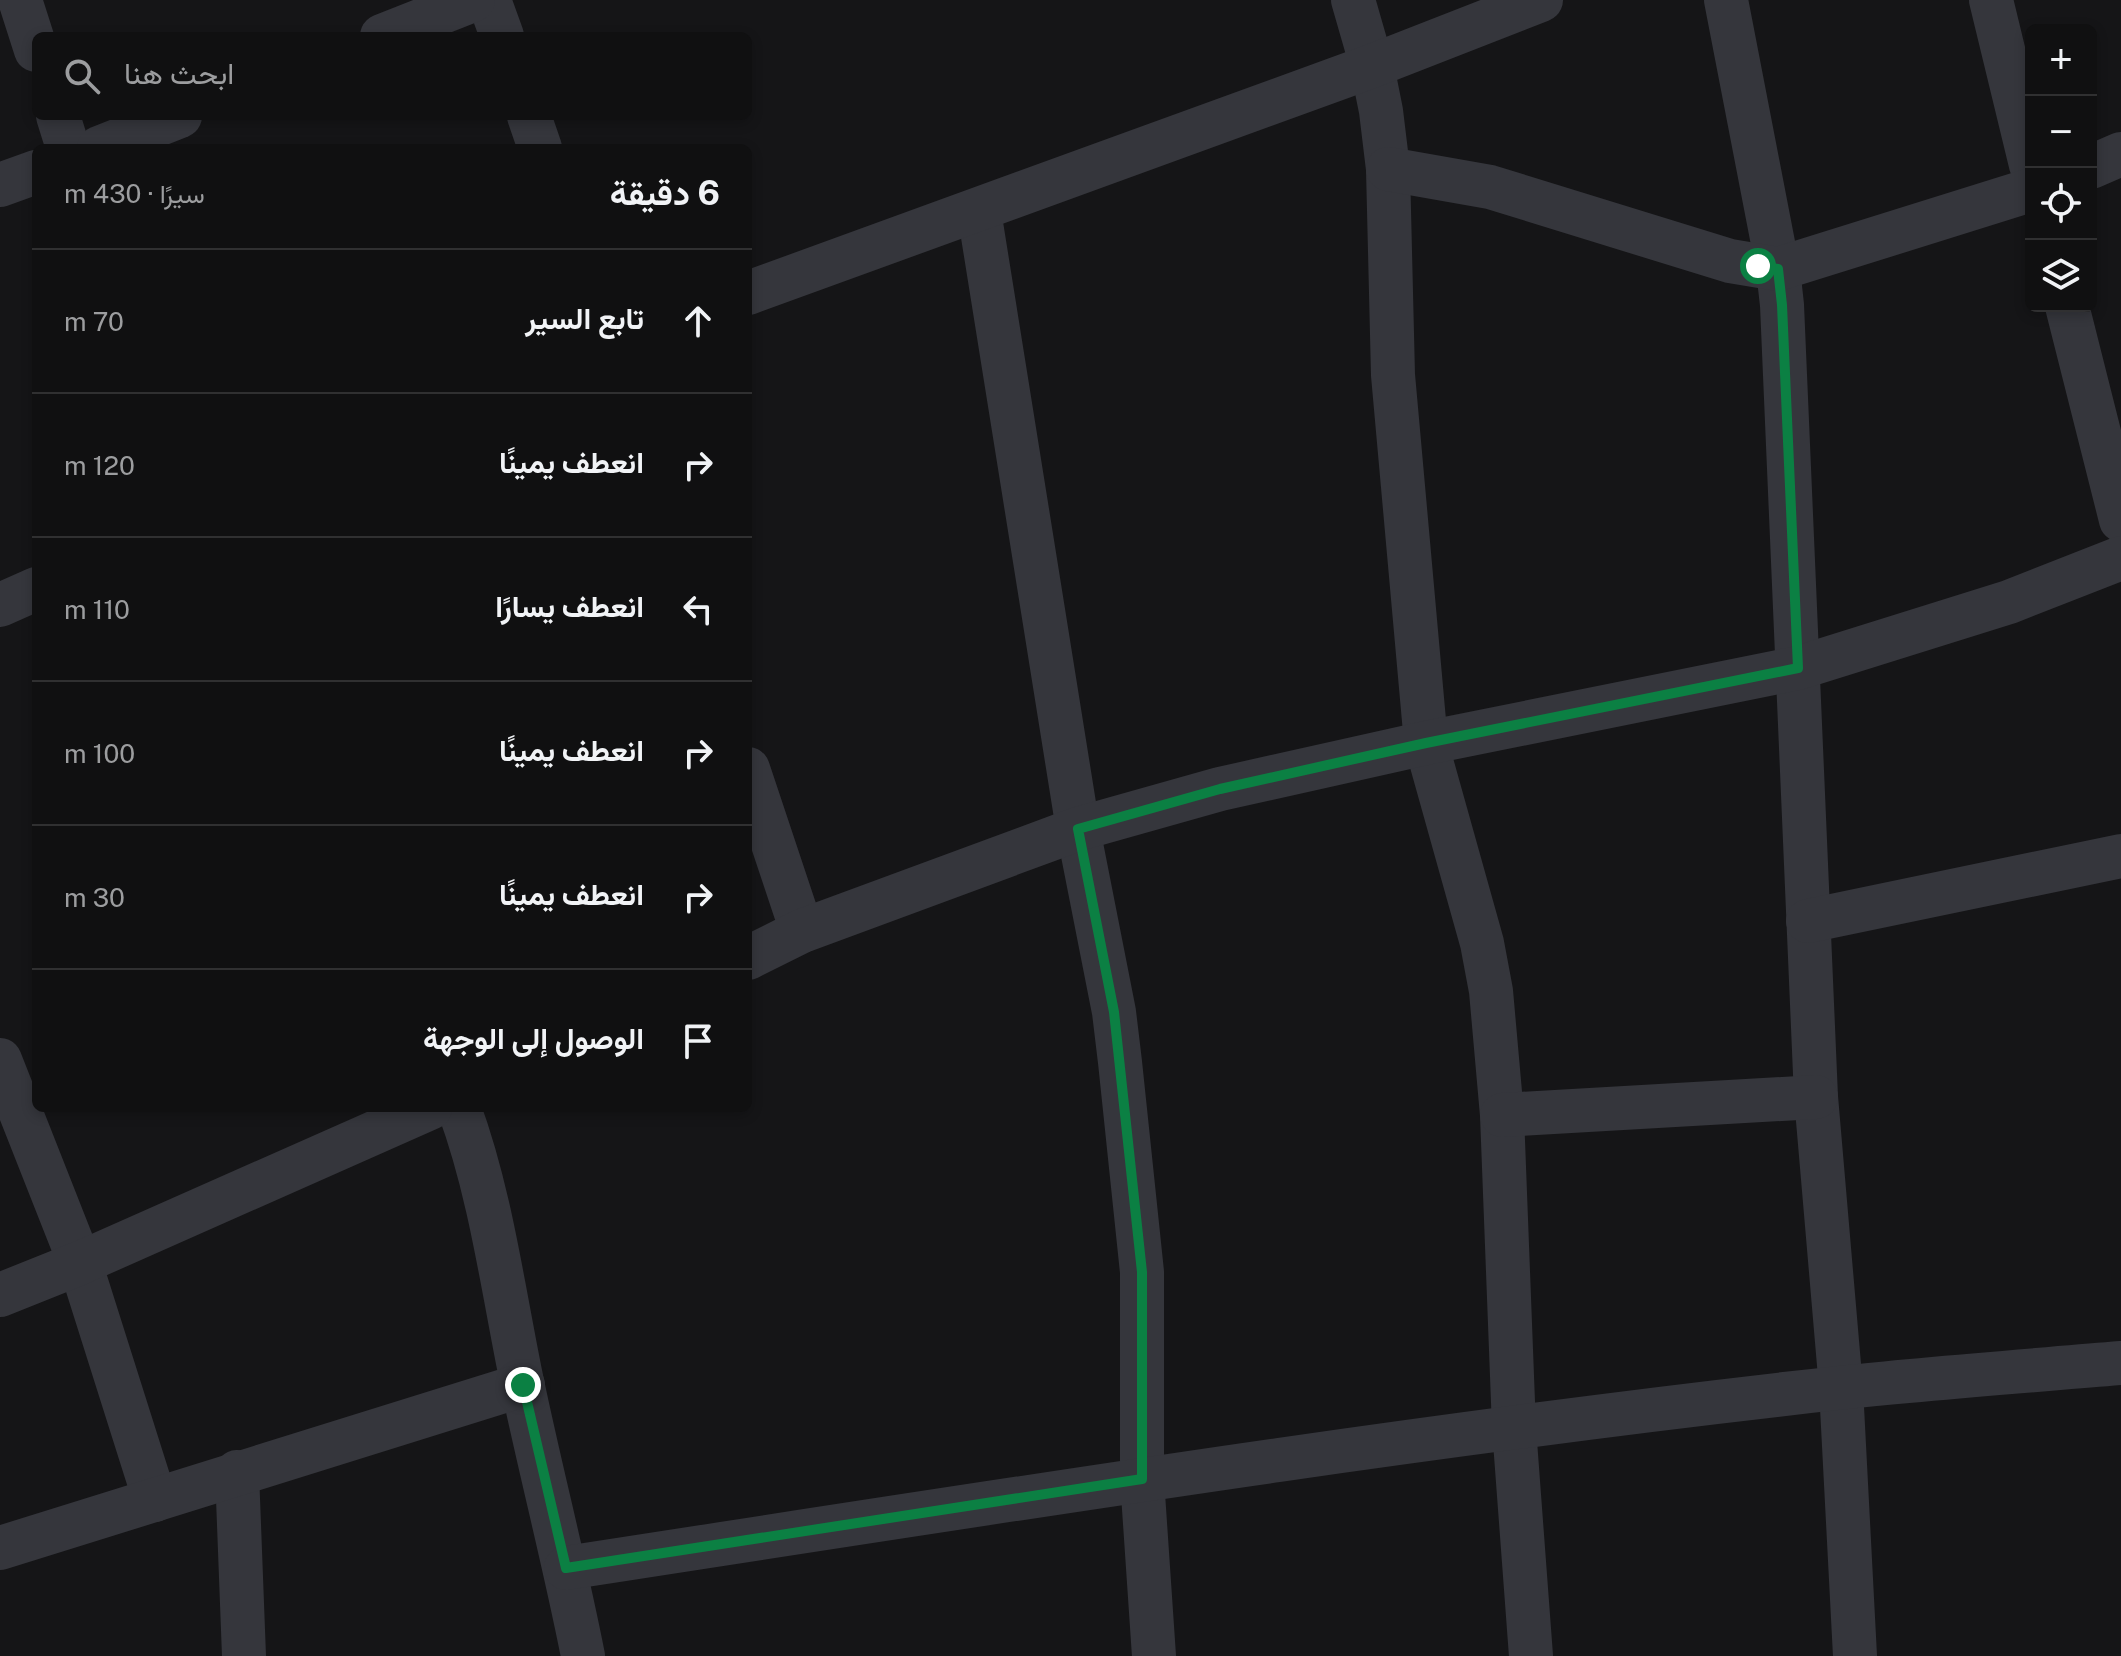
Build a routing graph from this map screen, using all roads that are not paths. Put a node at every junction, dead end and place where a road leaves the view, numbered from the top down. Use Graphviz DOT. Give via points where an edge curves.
graph roads {
  1 [pos="20,0"];
  2 [pos="473,0"];
  3 [pos="489,0"];
  4 [pos="1353,0"];
  5 [pos="1541,0"];
  6 [pos="1726,0"];
  7 [pos="1991,0"];
  8 [pos="392,32"];
  9 [pos="501,32"];
  10 [pos="32,38"];
  11 [pos="1372,66"];
  12 [pos="59,120"];
  13 [pos="170,120"];
  14 [pos="530,120"];
  15 [pos="2025,140"];
  16 [pos="67,144"];
  17 [pos="109,144"];
  18 [pos="539,144"];
  19 [pos="2121,154"];
  20 [pos="2097,164"];
  21 [pos="1388,169"];
  22 [pos="32,173"];
  23 [pos="0,185"];
  24 [pos="2025,192"];
  25 [pos="979,211"];
  26 [pos="1778,269"];
  27 [pos="752,292"];
  28 [pos="2069,312"];
  29 [pos="2121,520"];
  30 [pos="2121,558"];
  31 [pos="32,591"];
  32 [pos="0,605"];
  33 [pos="1798,668"];
  34 [pos="1426,743"];
  35 [pos="752,781"];
  36 [pos="1078,829"];
  37 [pos="2121,856"];
  38 [pos="1808,921"];
  39 [pos="802,931"];
  40 [pos="752,956"];
  41 [pos="0,1060"];
  42 [pos="1816,1097"];
  43 [pos="421,1112"];
  44 [pos="461,1112"];
  45 [pos="1502,1115"];
  46 [pos="80,1263"];
  47 [pos="0,1295"];
  48 [pos="2121,1363"];
  49 [pos="523,1385"];
  50 [pos="1841,1388"];
  51 [pos="1514,1428"];
  52 [pos="237,1472"];
  53 [pos="1142,1479"];
  54 [pos="155,1500"];
  55 [pos="0,1548"];
  56 [pos="566,1568"];
  57 [pos="244,1656"];
  58 [pos="583,1656"];
  59 [pos="1154,1656"];
  60 [pos="1531,1656"];
  61 [pos="1855,1656"];
  1 -- 10 [label="street"];
  2 -- 8 [label="street"];
  3 -- 9 [label="street"];
  4 -- 11 [label="street"];
  5 -- 11 [label="street"];
  6 -- 26 [label="street"];
  7 -- 15 [label="street"];
  11 -- 21 [label="street"];
  11 -- 25 [label="street"];
  12 -- 16 [label="street"];
  13 -- 17 [label="street"];
  14 -- 18 [label="street"];
  19 -- 20 [label="street"];
  21 -- 26 [label="street" via="1490,187 1730,261"];
  21 -- 34 [label="street" via="1395,399"];
  22 -- 23 [label="street"];
  24 -- 26 [label="street"];
  25 -- 27 [label="street"];
  25 -- 36 [label="street"];
  26 -- 33 [label="street"];
  28 -- 29 [label="street"];
  30 -- 33 [label="street" via="2009,602"];
  31 -- 32 [label="street"];
  33 -- 34 [label="street"];
  33 -- 38 [label="street"];
  34 -- 36 [label="street" via="1220,789"];
  34 -- 45 [label="street" via="1482,943"];
  35 -- 39 [label="street"];
  36 -- 39 [label="street"];
  36 -- 53 [label="street" via="1114,1012 1142,1272"];
  37 -- 38 [label="street"];
  38 -- 42 [label="street"];
  39 -- 40 [label="street"];
  41 -- 46 [label="street"];
  42 -- 45 [label="street"];
  42 -- 50 [label="street"];
  43 -- 46 [label="street"];
  44 -- 49 [label="street" via="482,1184"];
  45 -- 51 [label="street"];
  46 -- 47 [label="street"];
  46 -- 54 [label="street"];
  48 -- 50 [label="street"];
  49 -- 52 [label="street"];
  49 -- 56 [label="street"];
  50 -- 51 [label="street"];
  50 -- 61 [label="street"];
  51 -- 53 [label="street"];
  51 -- 60 [label="street"];
  52 -- 54 [label="street"];
  52 -- 57 [label="street"];
  53 -- 56 [label="street"];
  53 -- 59 [label="street"];
  54 -- 55 [label="street"];
  56 -- 58 [label="street"];
}
